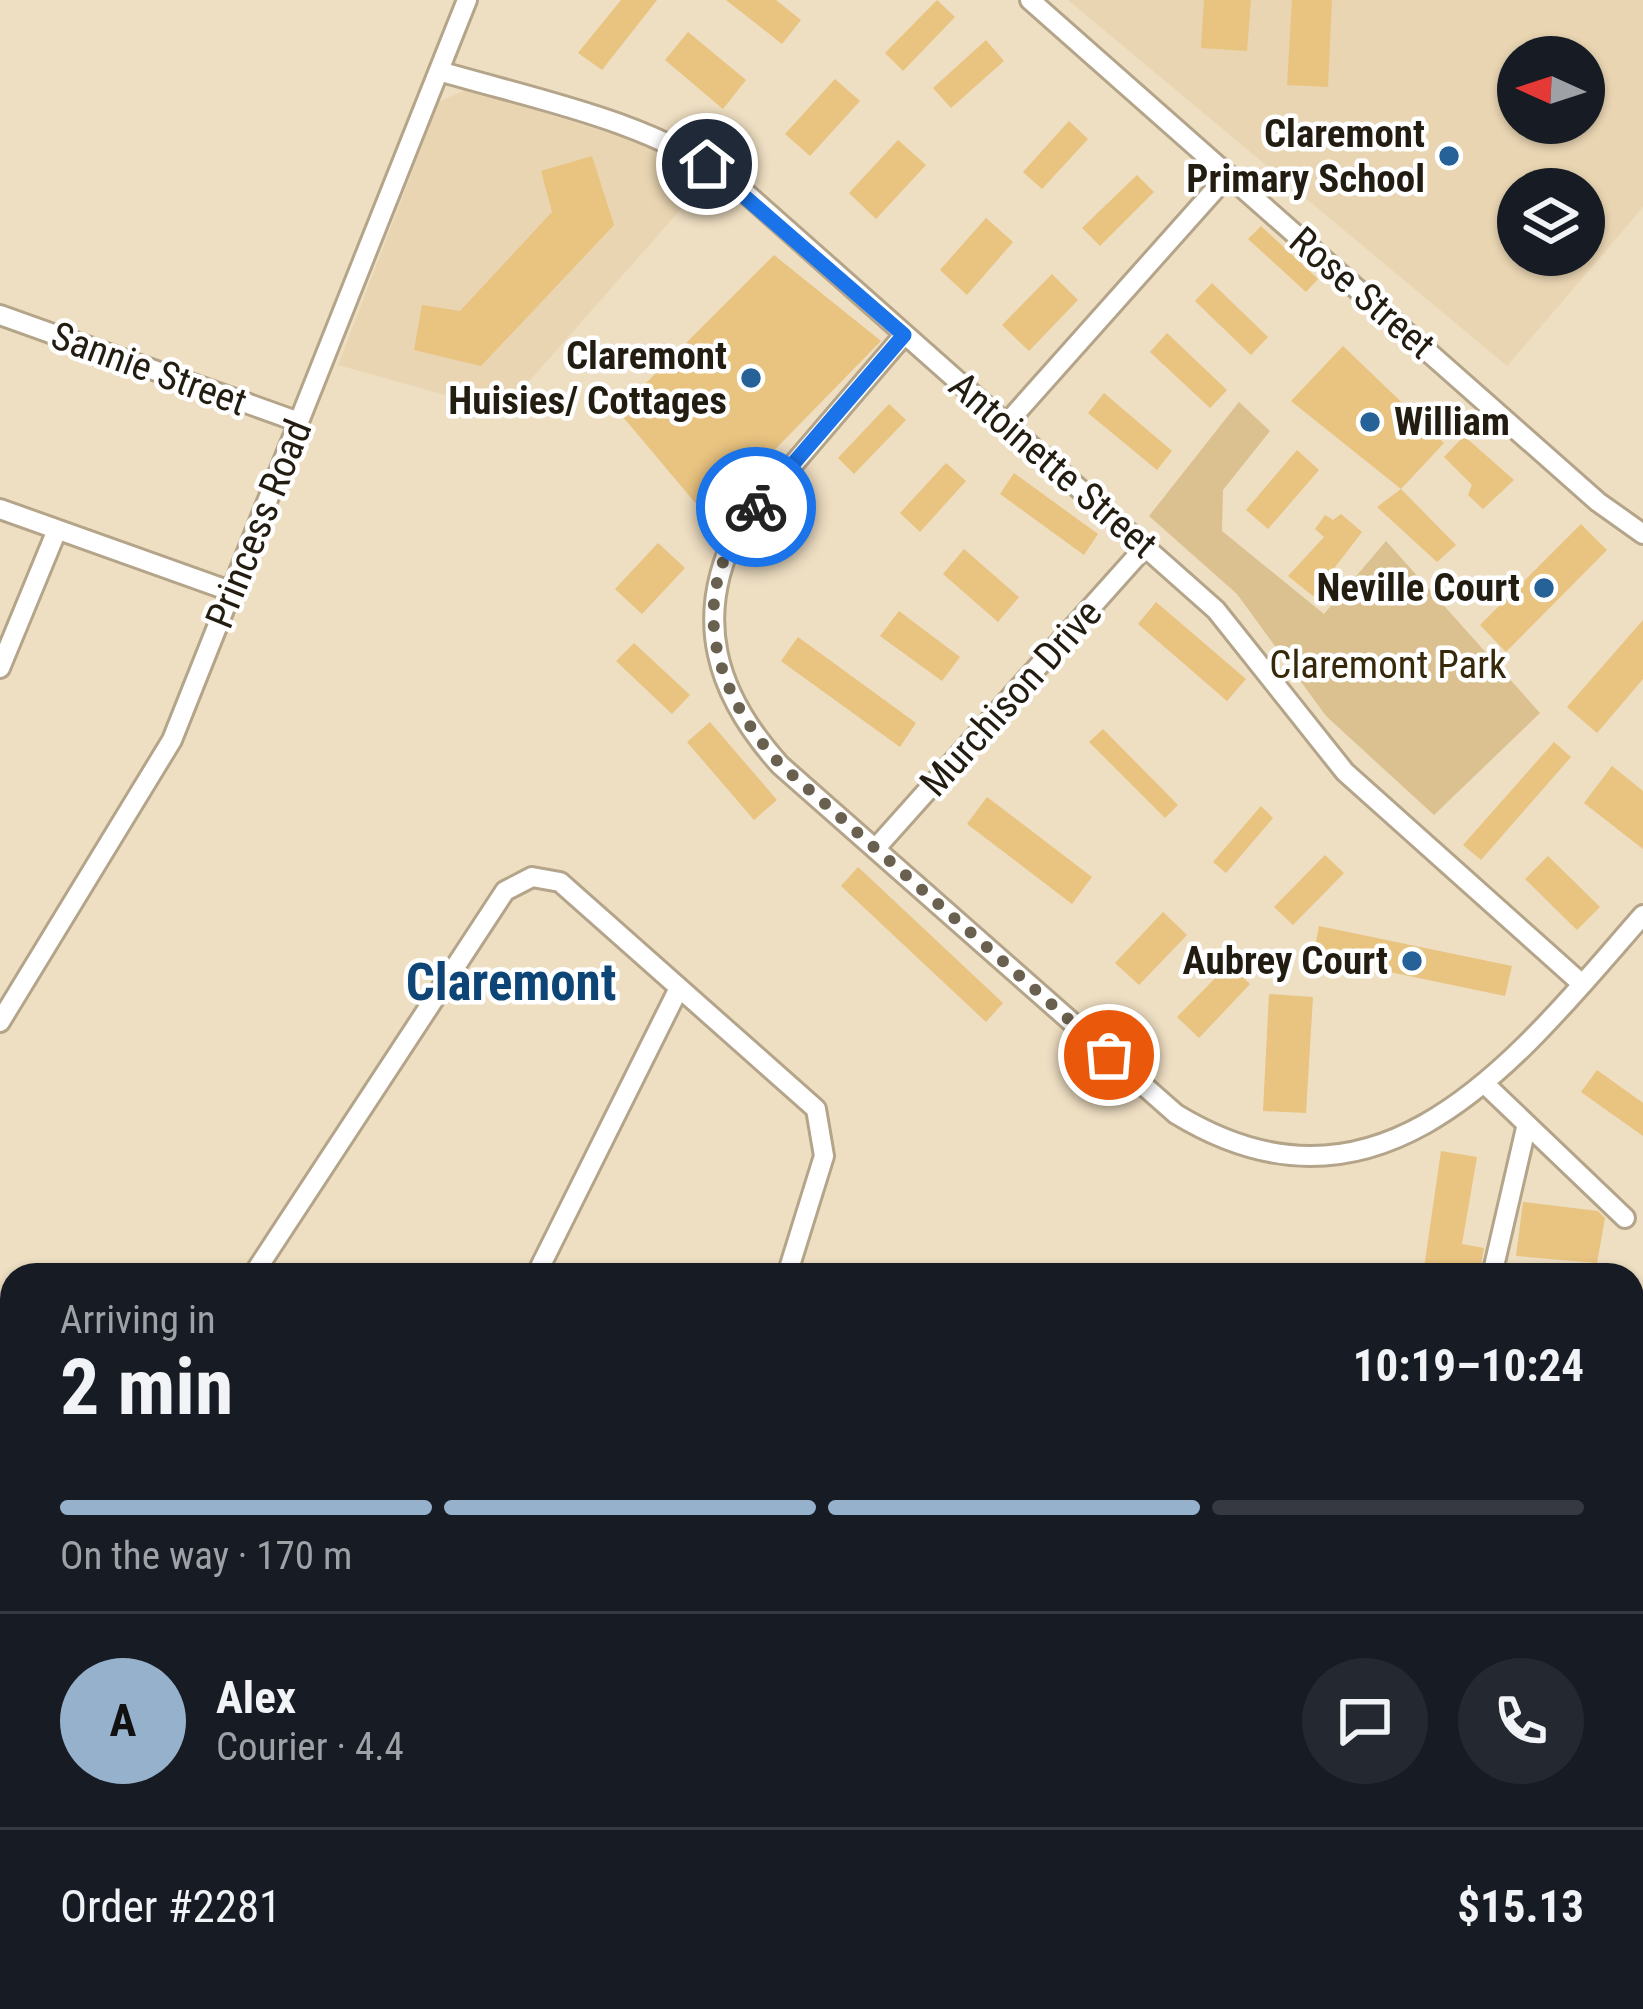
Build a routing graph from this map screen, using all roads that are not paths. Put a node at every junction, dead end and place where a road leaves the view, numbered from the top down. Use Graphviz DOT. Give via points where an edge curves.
graph roads {
  1 [pos="467,0"];
  2 [pos="1030,0"];
  3 [pos="439,71"];
  4 [pos="1228,175"];
  5 [pos="0,315"];
  6 [pos="904,335"];
  7 [pos="299,422"];
  8 [pos="1006,422"];
  9 [pos="0,508"];
  10 [pos="57,530"];
  11 [pos="1643,534"];
  12 [pos="1145,547"];
  13 [pos="230,591"];
  14 [pos="0,668"];
  15 [pos="876,848"];
  16 [pos="1643,915"];
  17 [pos="1582,984"];
  18 [pos="680,988"];
  19 [pos="0,1022"];
  20 [pos="1486,1086"];
  21 [pos="1526,1128"];
  22 [pos="1625,1218"];
  23 [pos="261,1263"];
  24 [pos="542,1263"];
  25 [pos="791,1263"];
  26 [pos="1495,1263"];
  1 -- 3 [label="street, Princess Road"];
  2 -- 4 [label="street, Rose Street"];
  3 -- 6 [label="street, Antoinette Street" via="631,129 707,164"];
  3 -- 7 [label="street, Princess Road"];
  4 -- 8 [label="street"];
  4 -- 11 [label="street, Rose Street"];
  5 -- 7 [label="street, Sannie Street"];
  6 -- 8 [label="street, Antoinette Street"];
  6 -- 15 [label="street" via="738,529 715,601 715,646 747,729"];
  7 -- 13 [label="street, Princess Road"];
  8 -- 12 [label="street, Antoinette Street"];
  9 -- 10 [label="street"];
  10 -- 13 [label="street"];
  10 -- 14 [label="street"];
  12 -- 15 [label="street, Murchison Drive"];
  12 -- 17 [label="street, Antoinette Street" via="1240,636 1345,772"];
  13 -- 19 [label="street, Princess Road" via="162,758"];
  15 -- 20 [label="street" via="1176,1114 1219,1137 1322,1157 1384,1144"];
  16 -- 17 [label="street"];
  17 -- 20 [label="street"];
  18 -- 23 [label="street" via="560,882 532,877 505,892"];
  18 -- 24 [label="street"];
  18 -- 25 [label="street" via="820,1117 824,1156"];
  20 -- 21 [label="street"];
  21 -- 22 [label="street"];
  21 -- 26 [label="street"];
}
